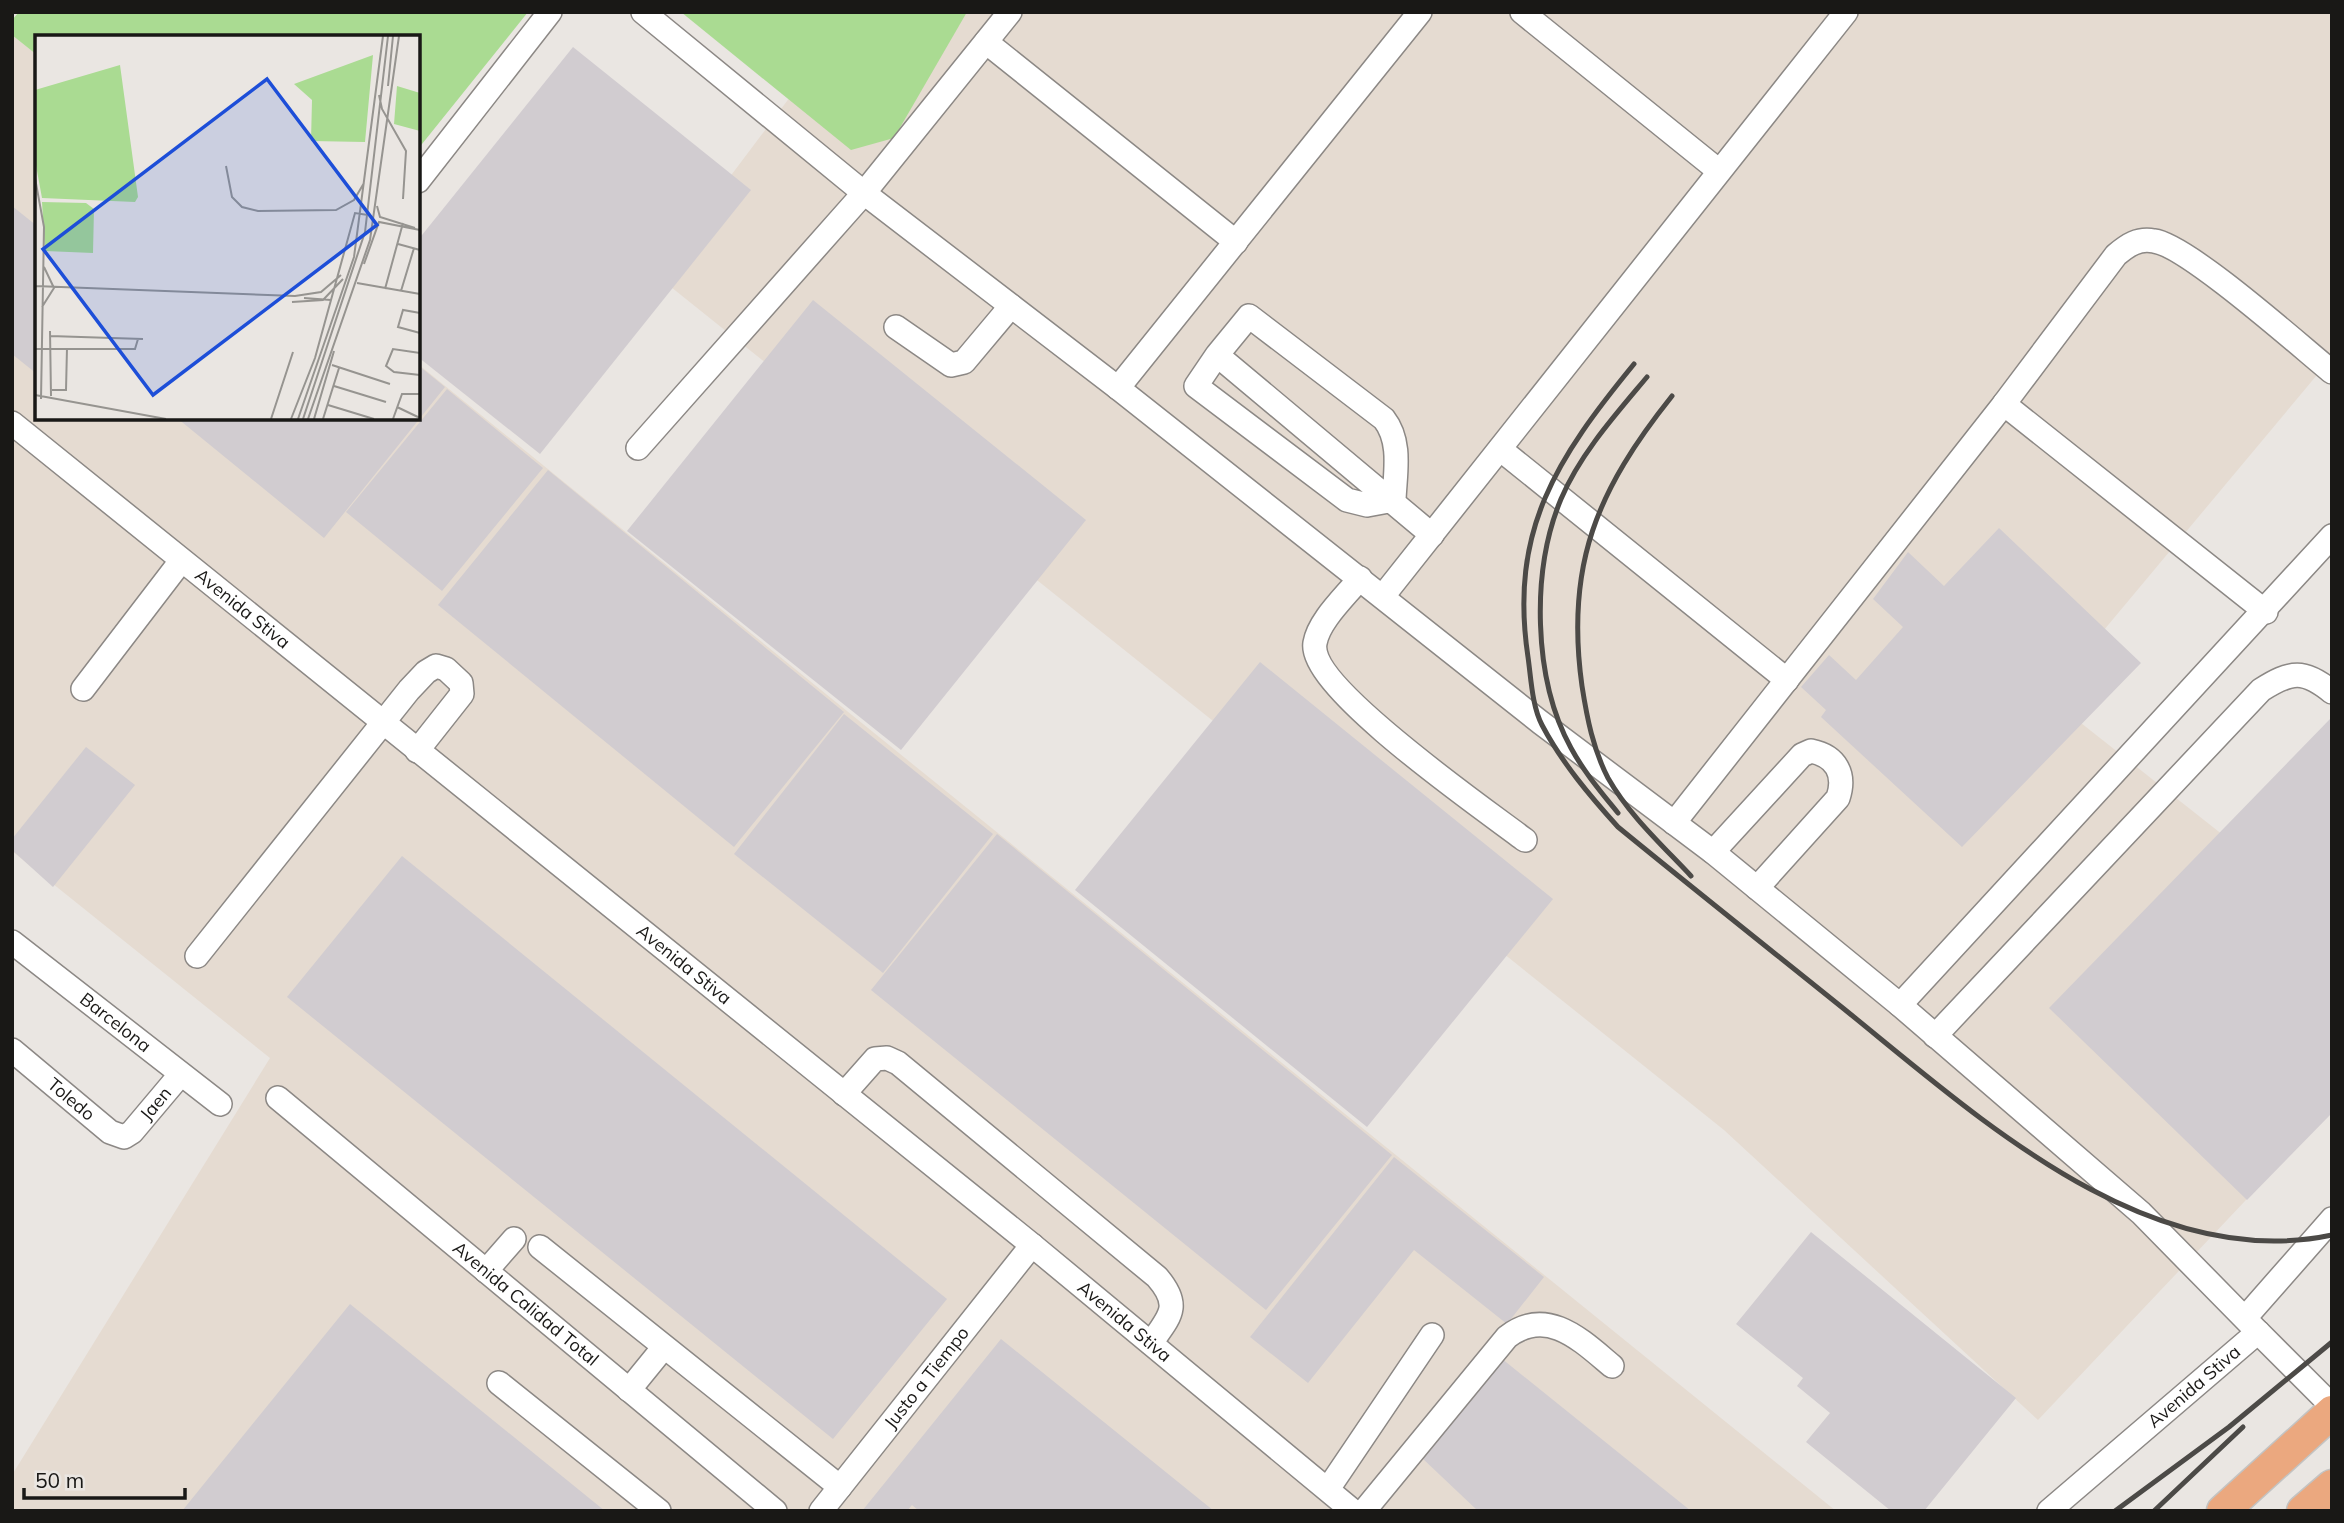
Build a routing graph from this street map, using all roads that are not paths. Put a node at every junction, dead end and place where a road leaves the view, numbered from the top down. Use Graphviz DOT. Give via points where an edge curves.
graph roads {
  1 [pos="550,12"];
  2 [pos="643,12"];
  3 [pos="1010,12"];
  4 [pos="1420,12"];
  5 [pos="1522,12"];
  6 [pos="1846,12"];
  7 [pos="986,42"];
  8 [pos="1719,171"];
  9 [pos="420,178"];
  10 [pos="864,193"];
  11 [pos="1236,242"];
  12 [pos="1011,306"];
  13 [pos="896,327"];
  14 [pos="1217,355"];
  15 [pos="2332,372"];
  16 [pos="1118,388"];
  17 [pos="2004,404"];
  18 [pos="12,423"];
  19 [pos="638,448"];
  20 [pos="1500,449"];
  21 [pos="1394,500"];
  22 [pos="1432,535"];
  23 [pos="2332,536"];
  24 [pos="181,561"];
  25 [pos="1360,578"];
  26 [pos="1383,596"];
  27 [pos="2266,611"];
  28 [pos="1787,680"];
  29 [pos="83,688"];
  30 [pos="2332,692"];
  31 [pos="381,722"];
  32 [pos="416,751"];
  33 [pos="1674,823"];
  34 [pos="1525,840"];
  35 [pos="1713,852"];
  36 [pos="1757,888"];
  37 [pos="12,942"];
  38 [pos="197,956"];
  39 [pos="1900,1005"];
  40 [pos="1935,1036"];
  41 [pos="12,1050"];
  42 [pos="180,1075"];
  43 [pos="845,1094"];
  44 [pos="278,1098"];
  45 [pos="220,1104"];
  46 [pos="132,1132"];
  47 [pos="2332,1219"];
  48 [pos="514,1239"];
  49 [pos="1032,1245"];
  50 [pos="540,1247"];
  51 [pos="486,1271"];
  52 [pos="2252,1325"];
  53 [pos="1432,1335"];
  54 [pos="1151,1343"];
  55 [pos="664,1347"];
  56 [pos="1612,1366"];
  57 [pos="499,1383"];
  58 [pos="629,1390"];
  59 [pos="2332,1406"];
  60 [pos="2332,1412"];
  61 [pos="2332,1486"];
  62 [pos="840,1487"];
  63 [pos="1328,1489"];
  64 [pos="659,1511"];
  65 [pos="775,1511"];
  66 [pos="821,1511"];
  67 [pos="1353,1511"];
  68 [pos="1364,1511"];
  69 [pos="2049,1511"];
  70 [pos="2223,1511"];
  71 [pos="2303,1511"];
  1 -- 9 [label="street"];
  2 -- 10 [label="street"];
  3 -- 7 [label="street"];
  4 -- 11 [label="street"];
  5 -- 8 [label="street"];
  6 -- 8 [label="street"];
  7 -- 10 [label="street"];
  7 -- 11 [label="street"];
  8 -- 20 [label="street"];
  10 -- 12 [label="street"];
  10 -- 19 [label="street"];
  11 -- 16 [label="street"];
  12 -- 13 [label="street" via="964,362 951,365"];
  12 -- 16 [label="street"];
  14 -- 21 [label="street"];
  14 -- 21 [label="street" via="1196,386 1347,500 1367,505"];
  14 -- 21 [label="street" via="1250,316 1384,419 1395,443"];
  15 -- 17 [label="street" via="2197,263 2157,241 2139,240 2116,255"];
  16 -- 25 [label="street"];
  17 -- 27 [label="street"];
  17 -- 28 [label="street"];
  18 -- 24 [label="street, Avenida Stiva"];
  20 -- 22 [label="street"];
  20 -- 28 [label="street"];
  21 -- 22 [label="street"];
  22 -- 26 [label="street"];
  23 -- 27 [label="street"];
  24 -- 29 [label="street"];
  24 -- 31 [label="street, Avenida Stiva"];
  25 -- 26 [label="street"];
  25 -- 34 [label="street" via="1315,643 1323,673 1372,722"];
  26 -- 33 [label="street"];
  27 -- 39 [label="street"];
  28 -- 33 [label="street"];
  30 -- 40 [label="street" via="2297,674 2261,690"];
  31 -- 32 [label="street, Avenida Stiva"];
  31 -- 32 [label="street" via="426,672 436,666 446,669 461,683 462,694"];
  31 -- 38 [label="street"];
  32 -- 43 [label="street, Avenida Stiva"];
  33 -- 35 [label="street"];
  35 -- 36 [label="street"];
  35 -- 36 [label="street" via="1802,755 1811,751 1831,759 1843,784 1838,798"];
  36 -- 39 [label="street"];
  37 -- 42 [label="street, Barcelona"];
  39 -- 40 [label="street"];
  40 -- 52 [label="street" via="2141,1213"];
  41 -- 46 [label="street, Toledo" via="110,1132 124,1137"];
  42 -- 45 [label="street, Barcelona"];
  42 -- 46 [label="street, Jaen"];
  43 -- 49 [label="street, Avenida Stiva"];
  43 -- 54 [label="street" via="875,1059 898,1063 1157,1277 1173,1308"];
  44 -- 51 [label="street, Avenida Calidad Total"];
  47 -- 52 [label="street, Avenida Stiva"];
  48 -- 51 [label="street"];
  49 -- 54 [label="street, Avenida Stiva"];
  49 -- 62 [label="street, Justo a Tiempo"];
  50 -- 55 [label="street"];
  51 -- 58 [label="street, Avenida Calidad Total"];
  52 -- 59 [label="street"];
  52 -- 69 [label="street, Avenida Stiva"];
  53 -- 63 [label="street"];
  54 -- 63 [label="street, Avenida Stiva"];
  55 -- 58 [label="street"];
  55 -- 62 [label="street"];
  56 -- 68 [label="street" via="1558,1328 1531,1323 1520,1327 1507,1336"];
  57 -- 64 [label="street"];
  58 -- 65 [label="street, Avenida Calidad Total"];
  60 -- 70 [label="highway"];
  61 -- 71 [label="highway"];
  62 -- 66 [label="street, Justo a Tiempo"];
  63 -- 67 [label="street, Avenida Stiva"];
}
